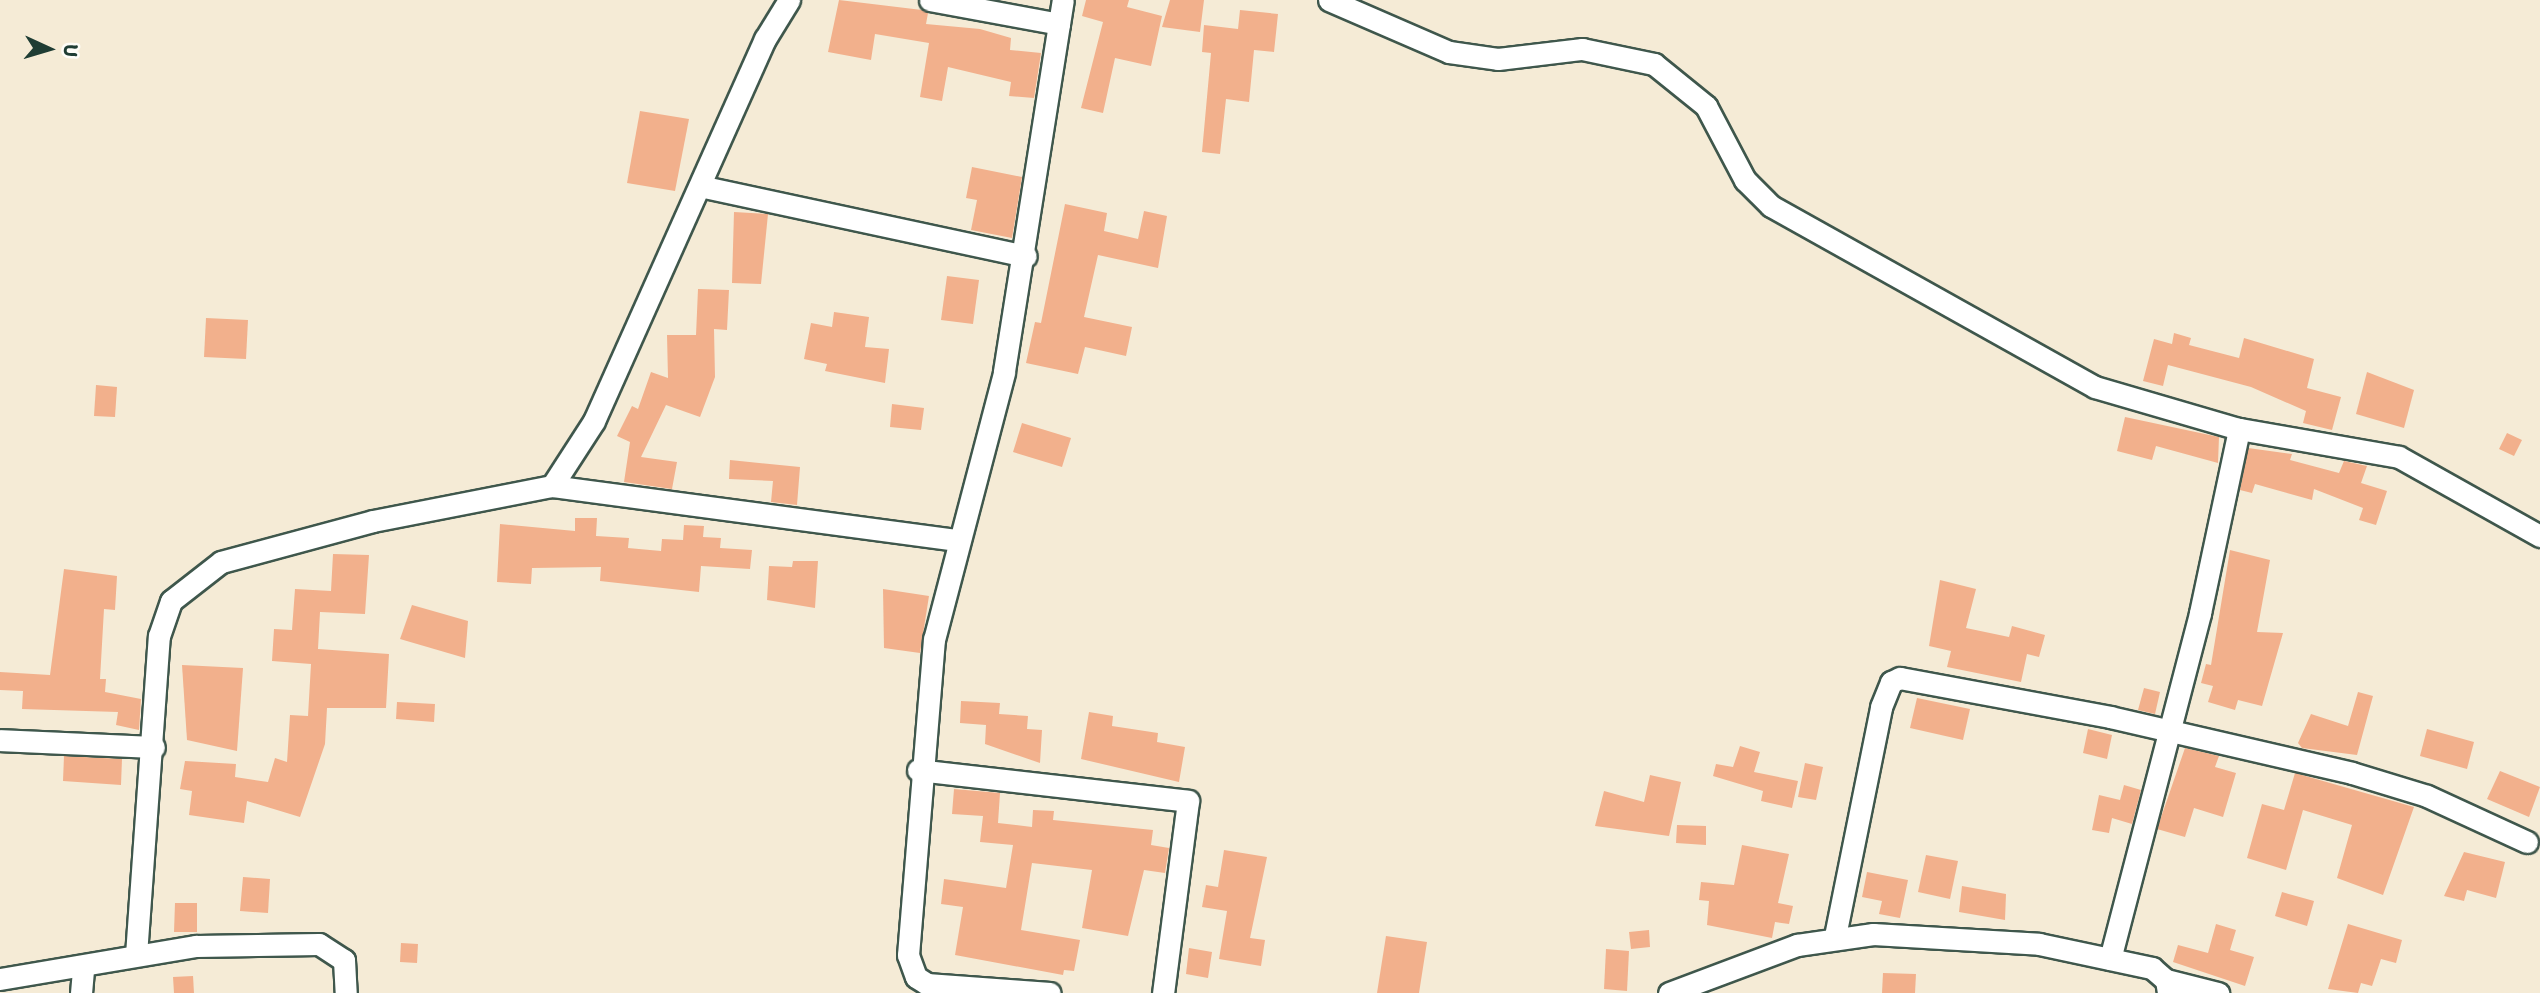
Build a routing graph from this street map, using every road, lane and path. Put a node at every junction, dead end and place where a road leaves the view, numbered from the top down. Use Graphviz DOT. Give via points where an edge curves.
graph roads {
  1 [pos="789,0"];
  2 [pos="930,0"];
  3 [pos="1063,0"];
  4 [pos="1329,0"];
  5 [pos="1059,24"];
  6 [pos="704,187"];
  7 [pos="1026,256"];
  8 [pos="2239,429"];
  9 [pos="552,486"];
  10 [pos="2540,536"];
  11 [pos="956,540"];
  12 [pos="2169,731"];
  13 [pos="0,740"];
  14 [pos="154,747"];
  15 [pos="918,770"];
  16 [pos="2527,842"];
  17 [pos="1835,936"];
  18 [pos="136,955"];
  19 [pos="2110,959"];
  20 [pos="83,969"];
  21 [pos="0,979"];
  22 [pos="2167,986"];
  23 [pos="81,993"];
  24 [pos="346,993"];
  25 [pos="1050,993"];
  26 [pos="1163,993"];
  27 [pos="1669,993"];
  28 [pos="2218,993"];
  1 -- 6 [label="street" via="765,39"];
  2 -- 5 [label="street"];
  3 -- 5 [label="street"];
  4 -- 8 [label="street" via="1449,52 1498,59 1582,49 1654,64 1706,106 1745,180 1784,215 2095,387"];
  5 -- 7 [label="street"];
  6 -- 7 [label="street"];
  6 -- 9 [label="street" via="594,421"];
  7 -- 11 [label="street" via="987,444"];
  8 -- 10 [label="street" via="2399,457"];
  8 -- 12 [label="street"];
  9 -- 11 [label="street"];
  9 -- 14 [label="street" via="305,537 204,570 161,619"];
  11 -- 15 [label="street" via="934,639"];
  12 -- 16 [label="street" via="2352,773 2427,796"];
  12 -- 17 [label="street" via="1910,678 1891,682"];
  12 -- 19 [label="street"];
  13 -- 14 [label="street"];
  14 -- 18 [label="street"];
  15 -- 25 [label="street" via="911,968 927,984"];
  15 -- 26 [label="street" via="1188,801"];
  17 -- 19 [label="street" via="1968,936"];
  17 -- 27 [label="street"];
  18 -- 20 [label="street"];
  18 -- 24 [label="street" via="196,946 319,944 344,960"];
  19 -- 22 [label="street" via="2152,968"];
  20 -- 21 [label="street"];
  20 -- 23 [label="street"];
  22 -- 28 [label="street"];
}
